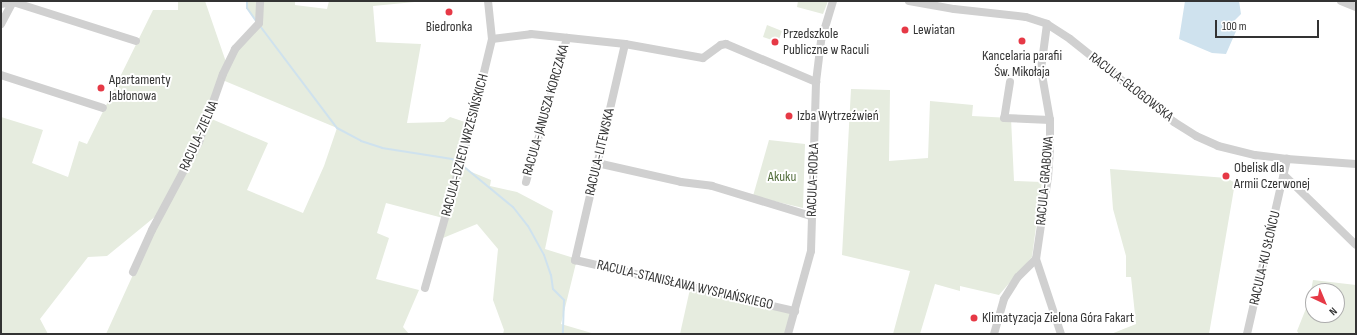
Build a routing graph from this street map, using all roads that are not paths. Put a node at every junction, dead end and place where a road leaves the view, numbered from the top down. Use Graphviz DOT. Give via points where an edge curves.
graph roads {
  1 [pos="13,1"];
  2 [pos="260,1"];
  3 [pos="488,1"];
  4 [pos="833,1"];
  5 [pos="910,1"];
  6 [pos="1341,1"];
  7 [pos="1,4"];
  8 [pos="1353,5"];
  9 [pos="1,24"];
  10 [pos="1047,24"];
  11 [pos="492,38"];
  12 [pos="567,38"];
  13 [pos="136,41"];
  14 [pos="625,44"];
  15 [pos="1,75"];
  16 [pos="816,82"];
  17 [pos="1010,82"];
  18 [pos="104,108"];
  19 [pos="1050,120"];
  20 [pos="1287,159"];
  21 [pos="597,163"];
  22 [pos="1356,164"];
  23 [pos="1284,175"];
  24 [pos="526,182"];
  25 [pos="811,216"];
  26 [pos="1356,246"];
  27 [pos="1036,259"];
  28 [pos="575,260"];
  29 [pos="133,272"];
  30 [pos="425,288"];
  31 [pos="795,311"];
  32 [pos="788,334"];
  33 [pos="994,334"];
  34 [pos="1061,334"];
  35 [pos="1247,334"];
  1 -- 7 [label="street"];
  1 -- 9 [label="street"];
  1 -- 13 [label="street"];
  2 -- 29 [label="street, RACULA-ZIELNA" via="258,24 235,49 223,74 199,142 152,230"];
  3 -- 11 [label="street, RACULA-DZIECI WRZESIŃSKICH"];
  4 -- 16 [label="street, RACULA-RODŁA" via="821,41"];
  5 -- 10 [label="street, RACULA-GŁOGOWSKA" via="954,10 1026,17"];
  6 -- 8 [label="street"];
  10 -- 19 [label="street, RACULA-GRABOWA" via="1041,69"];
  10 -- 20 [label="street, RACULA-GŁOGOWSKA" via="1196,136 1231,150"];
  11 -- 12 [label="street, RACULA-JANUSZA KORCZAKA" via="531,34"];
  11 -- 30 [label="street, RACULA-DZIECI WRZESIŃSKICH" via="471,126"];
  12 -- 14 [label="street, RACULA-JANUSZA KORCZAKA"];
  12 -- 24 [label="street, RACULA-JANUSZA KORCZAKA"];
  14 -- 16 [label="street, RACULA-JANUSZA KORCZAKA" via="703,58 726,44"];
  14 -- 21 [label="street, RACULA-LITEWSKA"];
  15 -- 18 [label="street"];
  16 -- 25 [label="street, RACULA-RODŁA"];
  17 -- 19 [label="street" via="1004,118"];
  19 -- 27 [label="street, RACULA-GRABOWA" via="1048,177"];
  20 -- 22 [label="street, RACULA-GŁOGOWSKA"];
  20 -- 23 [label="street, RACULA-KU SŁOŃCU"];
  21 -- 25 [label="street" via="681,182 712,186"];
  21 -- 28 [label="street, RACULA-LITEWSKA"];
  23 -- 26 [label="street"];
  23 -- 35 [label="street, RACULA-KU SŁOŃCU"];
  25 -- 31 [label="street, RACULA-RODŁA" via="811,251"];
  27 -- 33 [label="street" via="1018,277 1004,299"];
  27 -- 34 [label="street, RACULA-GRABOWA"];
  28 -- 31 [label="street, RACULA-STANISŁAWA WYSPIAŃSKIEGO"];
  31 -- 32 [label="street, RACULA-RODŁA"];
}
